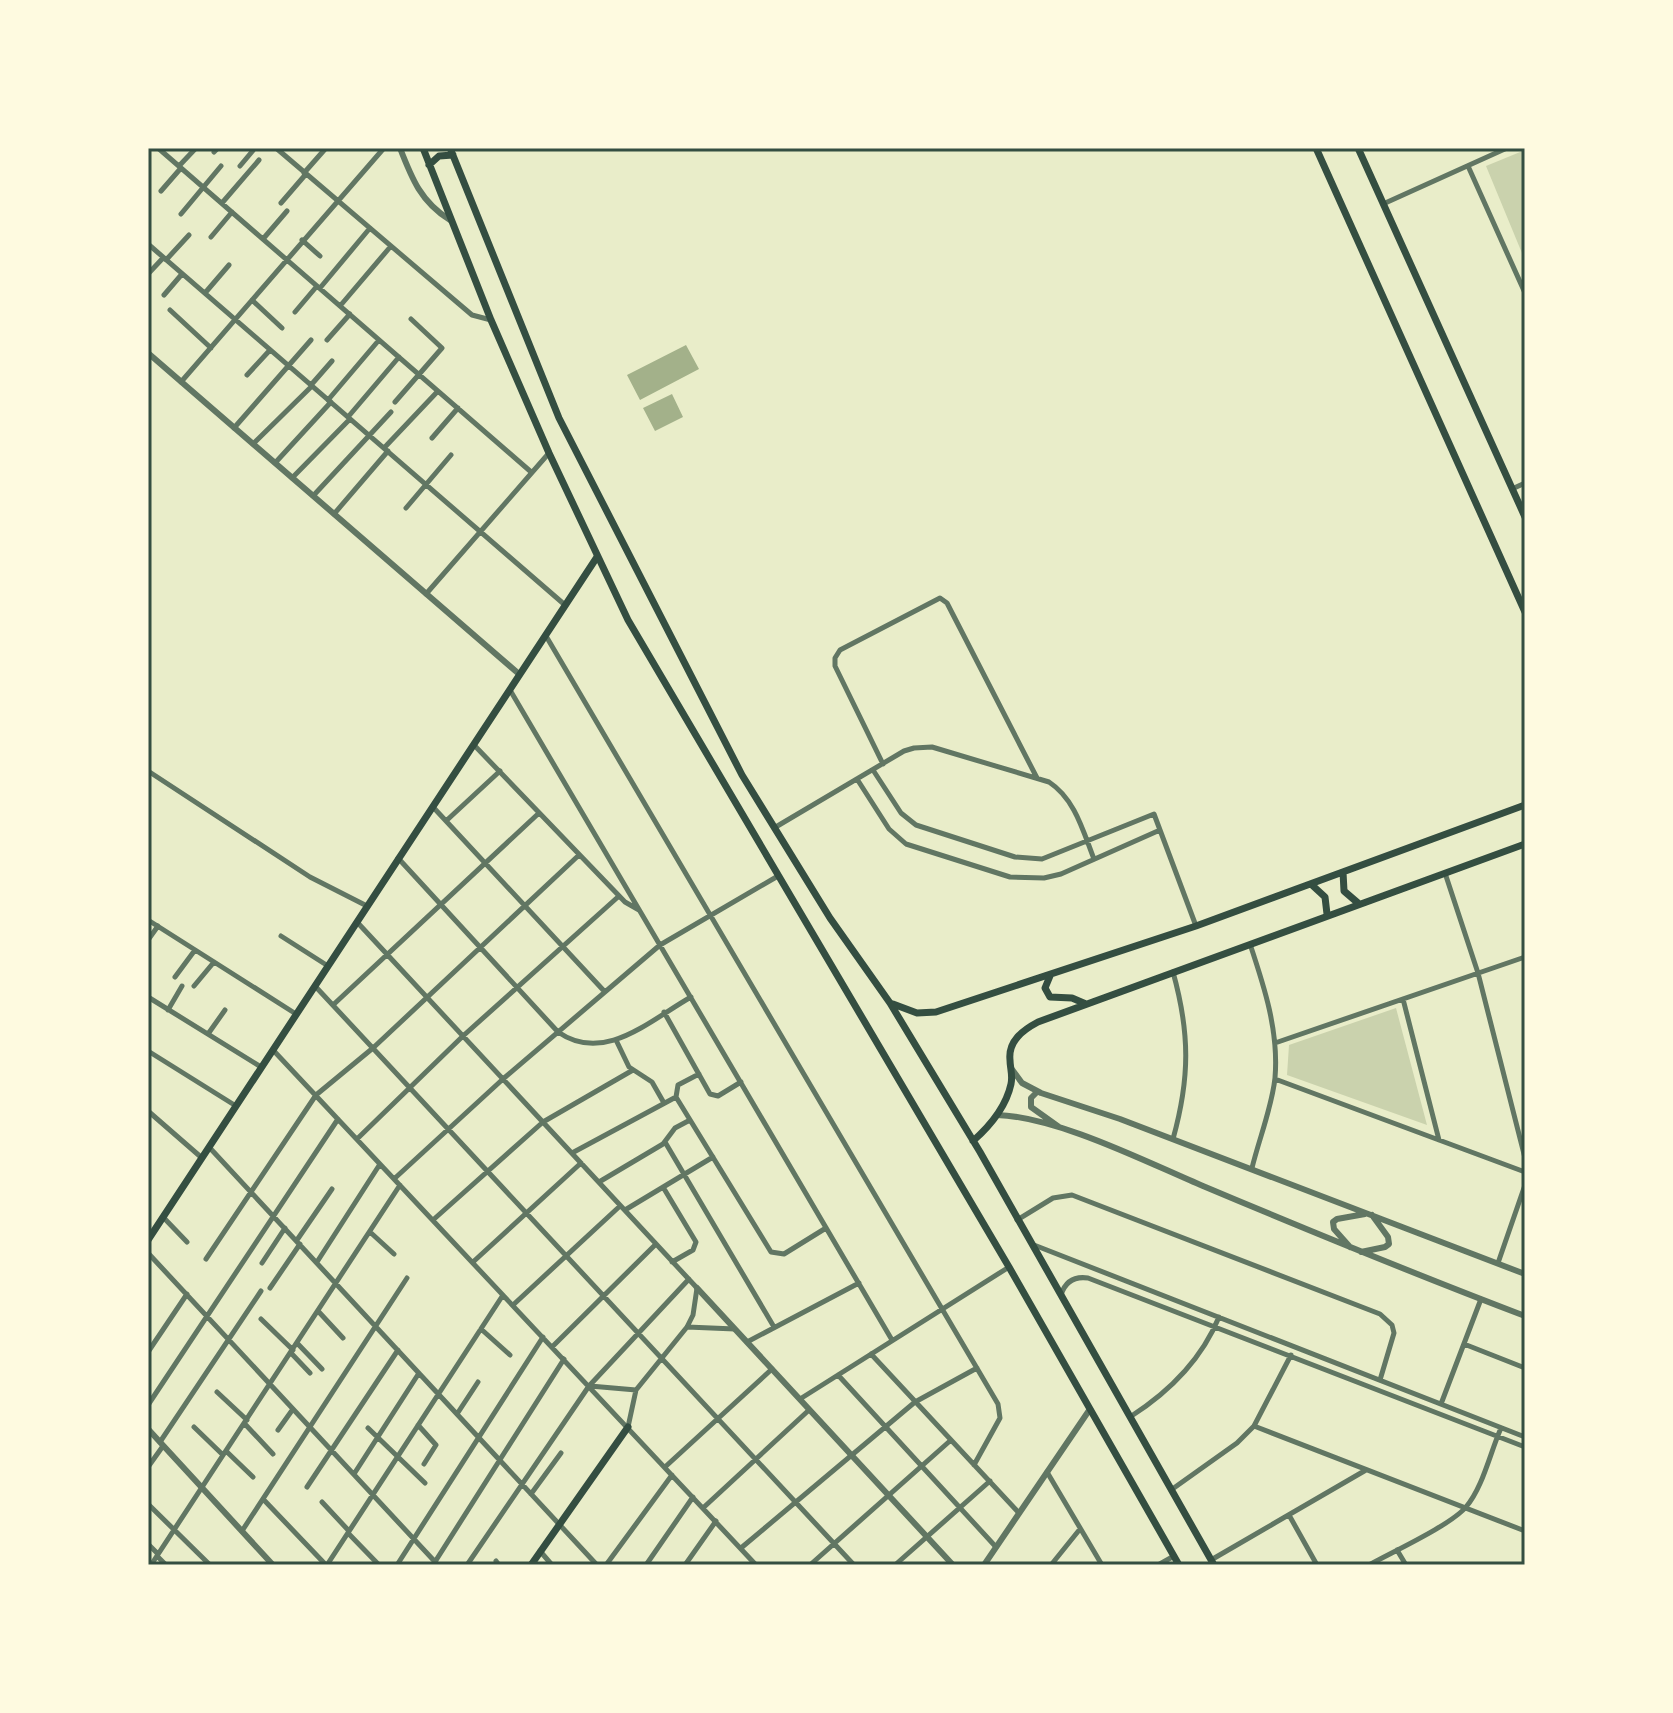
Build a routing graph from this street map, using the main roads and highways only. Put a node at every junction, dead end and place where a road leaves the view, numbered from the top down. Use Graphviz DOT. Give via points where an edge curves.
graph roads {
  1 [pos="423,148"];
  2 [pos="1316,148"];
  3 [pos="1358,148"];
  4 [pos="452,152"];
  5 [pos="429,165"];
  6 [pos="1525,517"];
  7 [pos="597,557"];
  8 [pos="1525,612"];
  9 [pos="1525,805"];
  10 [pos="1525,844"];
  11 [pos="1343,872"];
  12 [pos="1312,885"];
  13 [pos="1358,903"];
  14 [pos="1327,914"];
  15 [pos="1052,975"];
  16 [pos="890,1003"];
  17 [pos="1086,1004"];
  18 [pos="973,1141"];
  19 [pos="148,1240"];
  20 [pos="628,1427"];
  21 [pos="1213,1562"];
  22 [pos="531,1565"];
  23 [pos="1179,1565"];
  1 -- 5 [label="main road"];
  2 -- 8 [label="main road"];
  3 -- 6 [label="main road"];
  4 -- 5 [label="main road"];
  4 -- 16 [label="main road" via="559,418 676,649 774,828"];
  5 -- 7 [label="main road" via="491,320"];
  7 -- 19 [label="main road"];
  7 -- 23 [label="main road" via="628,620"];
  9 -- 11 [label="main road"];
  10 -- 13 [label="main road"];
  11 -- 12 [label="main road"];
  11 -- 13 [label="main road" via="1344,891"];
  12 -- 14 [label="main road" via="1325,897"];
  12 -- 15 [label="main road"];
  13 -- 14 [label="main road"];
  14 -- 17 [label="main road"];
  15 -- 16 [label="main road" via="936,1012 910,1012"];
  15 -- 17 [label="main road" via="1045,984 1050,997"];
  16 -- 18 [label="main road"];
  17 -- 18 [label="main road" via="1045,1018 1012,1044 1011,1084 997,1115"];
  18 -- 21 [label="main road"];
  20 -- 22 [label="main road"];
}
